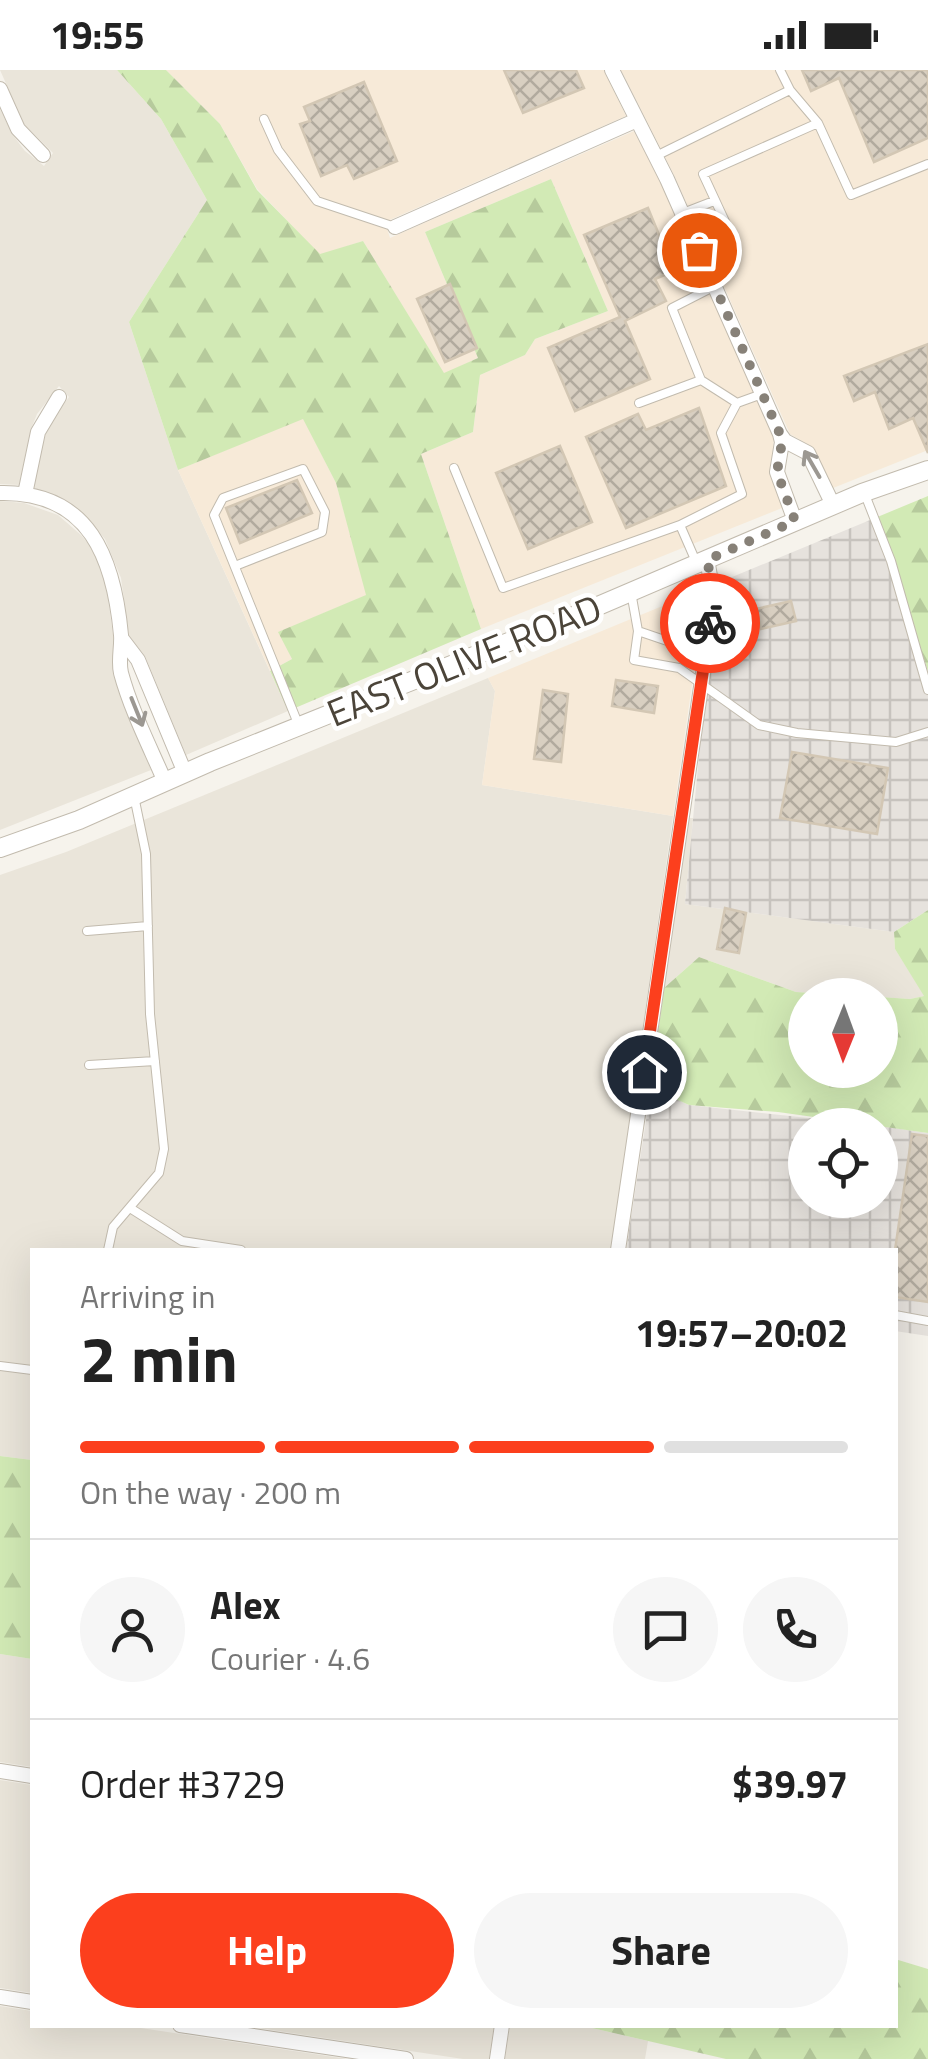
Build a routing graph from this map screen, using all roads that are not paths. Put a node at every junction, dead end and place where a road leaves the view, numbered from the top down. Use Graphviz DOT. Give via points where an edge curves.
graph roads {
  1 [pos="612,70"];
  2 [pos="780,70"];
  3 [pos="0,89"];
  4 [pos="790,90"];
  5 [pos="264,118"];
  6 [pos="638,120"];
  7 [pos="818,123"];
  8 [pos="42,155"];
  9 [pos="656,156"];
  10 [pos="928,164"];
  11 [pos="714,202"];
  12 [pos="683,213"];
  13 [pos="394,227"];
  14 [pos="735,243"];
  15 [pos="715,286"];
  16 [pos="701,380"];
  17 [pos="763,394"];
  18 [pos="59,397"];
  19 [pos="639,403"];
  20 [pos="736,403"];
  21 [pos="780,434"];
  22 [pos="454,468"];
  23 [pos="928,470"];
  24 [pos="864,492"];
  25 [pos="0,493"];
  26 [pos="26,494"];
  27 [pos="833,505"];
  28 [pos="795,521"];
  29 [pos="680,525"];
  30 [pos="702,562"];
  31 [pos="235,566"];
  32 [pos="631,592"];
  33 [pos="638,631"];
  34 [pos="122,639"];
  35 [pos="682,646"];
  36 [pos="706,648"];
  37 [pos="679,668"];
  38 [pos="702,682"];
  39 [pos="928,690"];
  40 [pos="299,726"];
  41 [pos="928,732"];
  42 [pos="185,773"];
  43 [pos="165,782"];
  44 [pos="134,796"];
  45 [pos="0,848"];
  46 [pos="148,926"];
  47 [pos="87,931"];
  48 [pos="155,1061"];
  49 [pos="88,1065"];
  50 [pos="130,1208"];
  51 [pos="108,1248"];
  52 [pos="227,1248"];
  53 [pos="618,1248"];
  54 [pos="898,1315"];
  55 [pos="928,1320"];
  56 [pos="0,1366"];
  57 [pos="30,1370"];
  58 [pos="0,1771"];
  59 [pos="30,1776"];
  60 [pos="0,1997"];
  61 [pos="30,2002"];
  62 [pos="200,2028"];
  63 [pos="502,2028"];
  64 [pos="406,2059"];
  65 [pos="497,2059"];
  1 -- 6 [label="street"];
  2 -- 4 [label="lane"];
  3 -- 8 [label="street" via="18,130"];
  4 -- 7 [label="lane"];
  4 -- 9 [label="lane"];
  5 -- 13 [label="lane" via="278,150 317,201"];
  6 -- 9 [label="street"];
  6 -- 13 [label="street"];
  7 -- 10 [label="lane" via="851,195"];
  7 -- 11 [label="lane" via="703,174"];
  9 -- 12 [label="street"];
  11 -- 12 [label="lane"];
  11 -- 14 [label="lane"];
  12 -- 15 [label="street"];
  15 -- 16 [label="lane" via="672,308"];
  15 -- 17 [label="street"];
  16 -- 19 [label="lane"];
  16 -- 20 [label="lane"];
  17 -- 20 [label="lane"];
  17 -- 21 [label="street"];
  18 -- 26 [label="street" via="38,432"];
  20 -- 29 [label="lane" via="721,433 742,494"];
  27 -- 21 [label="street, one-way" via="808,453"];
  21 -- 28 [label="street" via="777,472"];
  22 -- 29 [label="lane" via="503,588"];
  23 -- 24 [label="street, EAST OLIVE ROAD"];
  24 -- 27 [label="street, EAST OLIVE ROAD"];
  24 -- 39 [label="lane"];
  25 -- 26 [label="street"];
  26 -- 34 [label="street" via="61,508 98,543 114,581"];
  27 -- 28 [label="street, EAST OLIVE ROAD"];
  28 -- 30 [label="street, EAST OLIVE ROAD"];
  29 -- 30 [label="lane"];
  30 -- 32 [label="street, EAST OLIVE ROAD"];
  30 -- 36 [label="street" via="714,593"];
  31 -- 31 [label="lane" via="214,514 223,498 303,469 324,512 322,532"];
  31 -- 40 [label="lane"];
  32 -- 33 [label="lane"];
  32 -- 40 [label="street, EAST OLIVE ROAD"];
  33 -- 35 [label="lane"];
  33 -- 37 [label="lane" via="634,660"];
  34 -- 42 [label="street" via="138,660"];
  34 -- 43 [label="street, one-way" via="120,670"];
  35 -- 36 [label="lane"];
  35 -- 37 [label="lane"];
  36 -- 38 [label="street"];
  37 -- 38 [label="lane"];
  38 -- 41 [label="lane" via="759,725 896,742"];
  38 -- 53 [label="street"];
  40 -- 42 [label="street, EAST OLIVE ROAD"];
  42 -- 43 [label="street, EAST OLIVE ROAD"];
  43 -- 44 [label="street, EAST OLIVE ROAD"];
  44 -- 45 [label="street, EAST OLIVE ROAD"];
  44 -- 46 [label="lane" via="146,854"];
  46 -- 47 [label="lane"];
  46 -- 48 [label="lane"];
  48 -- 49 [label="lane"];
  48 -- 50 [label="lane" via="163,1161"];
  50 -- 51 [label="lane" via="113,1228"];
  50 -- 52 [label="lane" via="182,1241"];
  54 -- 55 [label="lane"];
  56 -- 57 [label="lane"];
  58 -- 59 [label="street"];
  60 -- 61 [label="street"];
  62 -- 64 [label="street"];
  63 -- 65 [label="street"];
}
